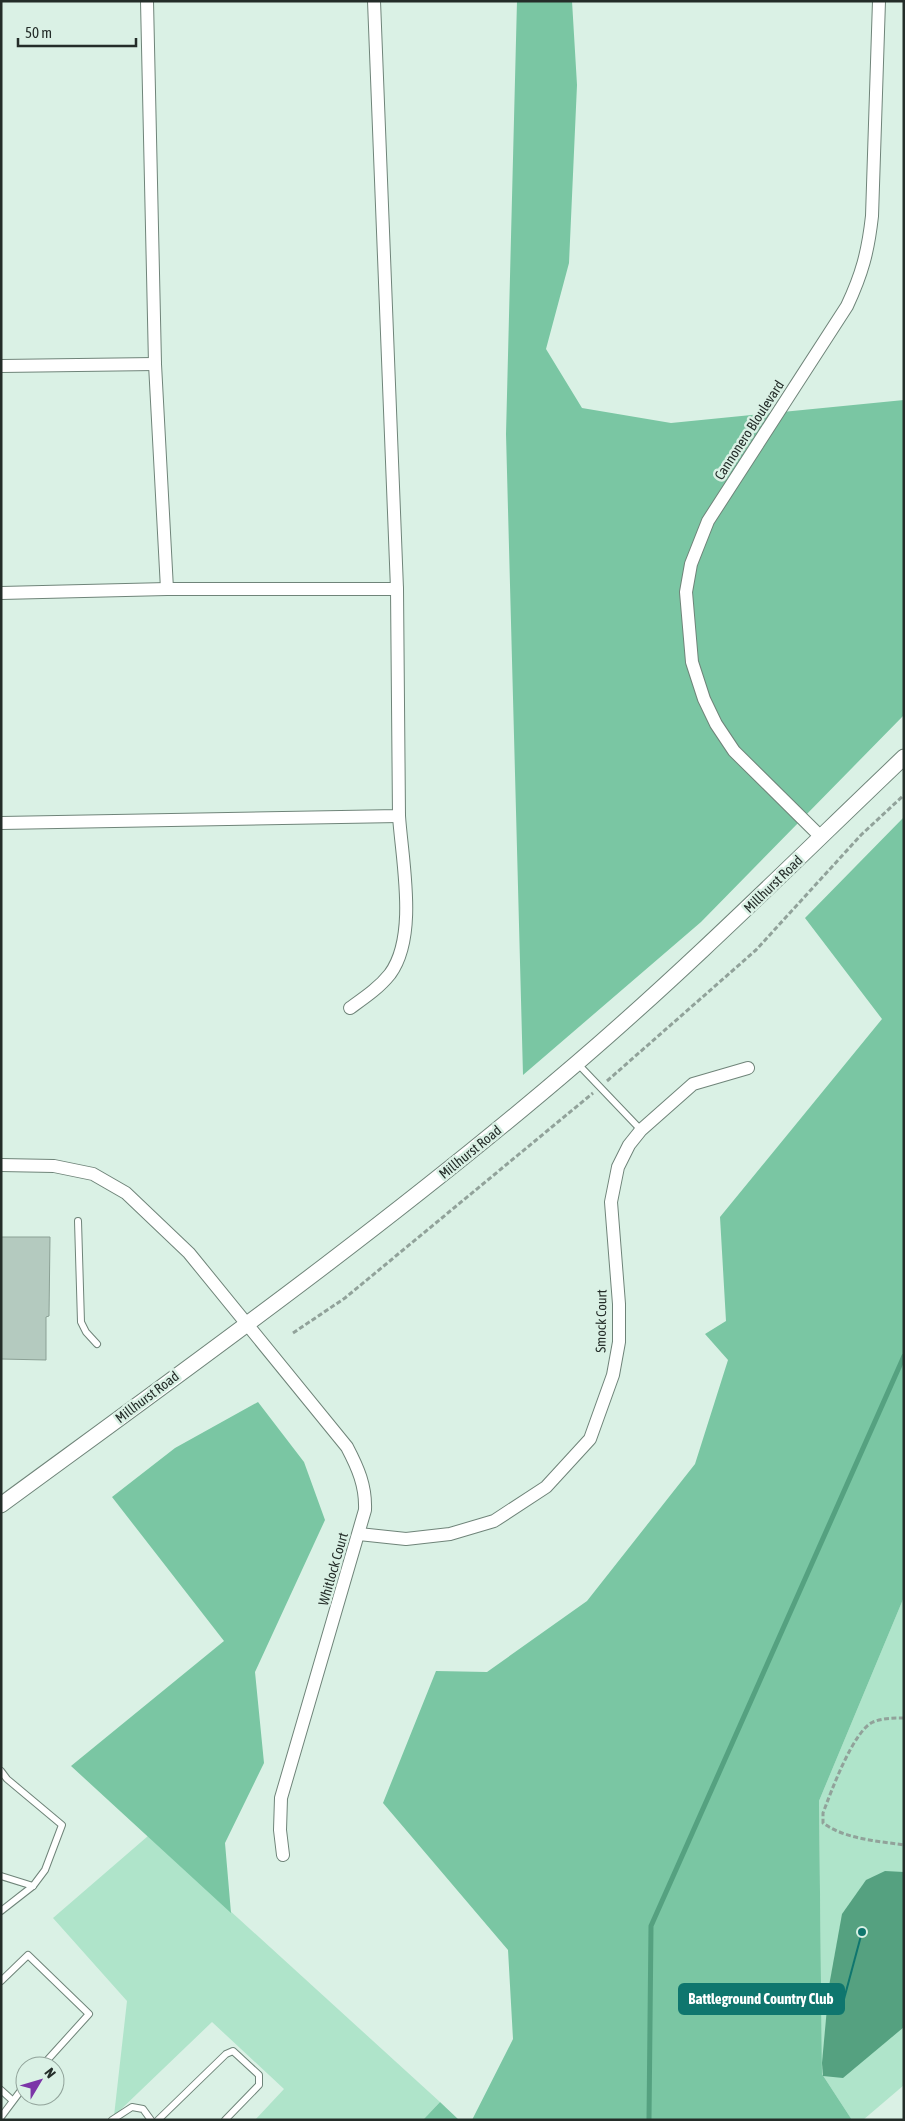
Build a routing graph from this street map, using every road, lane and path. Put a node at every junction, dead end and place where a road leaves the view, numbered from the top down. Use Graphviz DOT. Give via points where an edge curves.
graph roads {
  1 [pos="148,1"];
  2 [pos="374,1"];
  3 [pos="878,1"];
  4 [pos="155,364"];
  5 [pos="1,366"];
  6 [pos="167,590"];
  7 [pos="397,590"];
  8 [pos="1,593"];
  9 [pos="904,757"];
  10 [pos="904,795"];
  11 [pos="399,816"];
  12 [pos="1,823"];
  13 [pos="821,837"];
  14 [pos="350,1008"];
  15 [pos="577,1063"];
  16 [pos="748,1068"];
  17 [pos="600,1087"];
  18 [pos="641,1130"];
  19 [pos="1,1166"];
  20 [pos="78,1221"];
  21 [pos="248,1322"];
  22 [pos="293,1333"];
  23 [pos="97,1344"];
  24 [pos="1,1506"];
  25 [pos="359,1534"];
  26 [pos="904,1718"];
  27 [pos="1,1771"];
  28 [pos="904,1845"];
  29 [pos="283,1855"];
  30 [pos="1,1876"];
  31 [pos="33,1887"];
  32 [pos="1,1911"];
  33 [pos="1,1980"];
  34 [pos="51,2056"];
  35 [pos="1,2090"];
  36 [pos="15,2097"];
  37 [pos="12,2100"];
  38 [pos="1,2117"];
  39 [pos="112,2120"];
  40 [pos="151,2120"];
  41 [pos="158,2120"];
  42 [pos="225,2120"];
  1 -- 4 [label="street"];
  2 -- 7 [label="street"];
  3 -- 13 [label="street, Cannonero Bloulevard" via="872,216 862,274 847,306 708,521 691,564 686,592 692,662 716,724 734,751"];
  4 -- 5 [label="street"];
  4 -- 6 [label="street"];
  6 -- 7 [label="street"];
  6 -- 8 [label="street"];
  7 -- 11 [label="street"];
  9 -- 13 [label="street, Millhurst Road"];
  10 -- 17 [label="path" via="860,836 756,950"];
  11 -- 12 [label="street"];
  11 -- 14 [label="street" via="406,907 402,951 391,972 377,988"];
  13 -- 15 [label="street, Millhurst Road" via="676,975"];
  15 -- 17 [label="lane"];
  15 -- 21 [label="street, Millhurst Road" via="405,1204"];
  16 -- 18 [label="street, Smock Court" via="693,1084"];
  17 -- 18 [label="lane"];
  17 -- 22 [label="path" via="345,1298"];
  18 -- 25 [label="street, Smock Court" via="618,1167 612,1202 619,1342 613,1375 590,1439 546,1487 494,1521 450,1534 406,1538"];
  19 -- 21 [label="street, Whitlock Court" via="54,1166 93,1174 126,1193 189,1253"];
  20 -- 23 [label="lane" via="82,1322"];
  21 -- 24 [label="street, Millhurst Road"];
  21 -- 25 [label="street, Whitlock Court" via="347,1447 358,1466 366,1492"];
  25 -- 29 [label="street, Whitlock Court" via="281,1798"];
  26 -- 28 [label="path" via="871,1722 865,1728 856,1740 822,1813 823,1823 833,1830 872,1841"];
  27 -- 31 [label="lane" via="62,1825 45,1870"];
  30 -- 31 [label="lane"];
  31 -- 32 [label="lane"];
  33 -- 34 [label="lane" via="28,1955 89,2014"];
  35 -- 37 [label="lane"];
  36 -- 37 [label="lane"];
  37 -- 38 [label="lane"];
  39 -- 40 [label="lane" via="132,2107 143,2109"];
  41 -- 42 [label="lane" via="226,2054 233,2051 259,2075 259,2085"];
}
